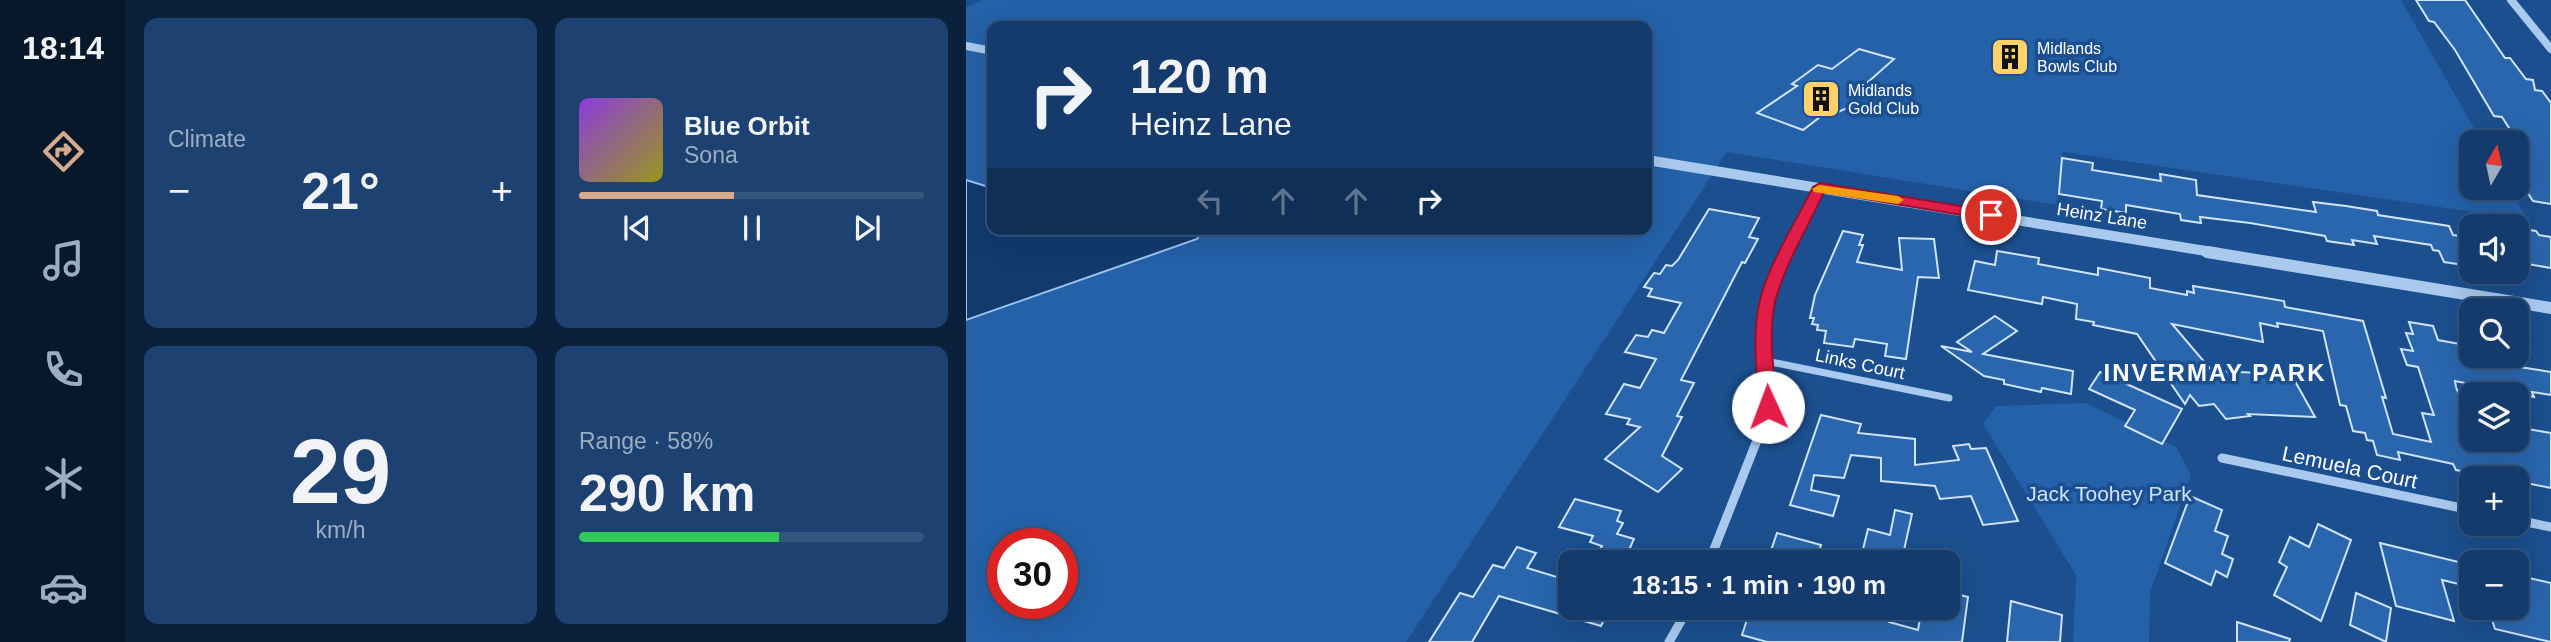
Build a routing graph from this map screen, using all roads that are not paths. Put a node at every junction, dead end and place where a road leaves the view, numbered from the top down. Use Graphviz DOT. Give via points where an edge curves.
graph roads {
  1 [pos="2511,0"];
  2 [pos="966,46"];
  3 [pos="2551,49"];
  4 [pos="987,50"];
  5 [pos="1652,161"];
  6 [pos="1820,187"];
  7 [pos="2551,308"];
  8 [pos="1766,361"];
  9 [pos="1949,398"];
  10 [pos="2222,458"];
  11 [pos="2459,507"];
  12 [pos="2529,523"];
  13 [pos="2551,527"];
  14 [pos="1714,550"];
  15 [pos="1682,620"];
  16 [pos="1669,642"];
  1 -- 3 [label="street"];
  2 -- 4 [label="street"];
  5 -- 6 [label="street, Heinz Lane"];
  6 -- 7 [label="street, Heinz Lane"];
  6 -- 8 [label="street" via="1772,288 1764,328"];
  8 -- 9 [label="street, Links Court"];
  8 -- 14 [label="street" via="1769,397 1765,425"];
  10 -- 11 [label="street, Lemuela Court"];
  12 -- 13 [label="street"];
  15 -- 16 [label="street"];
}
